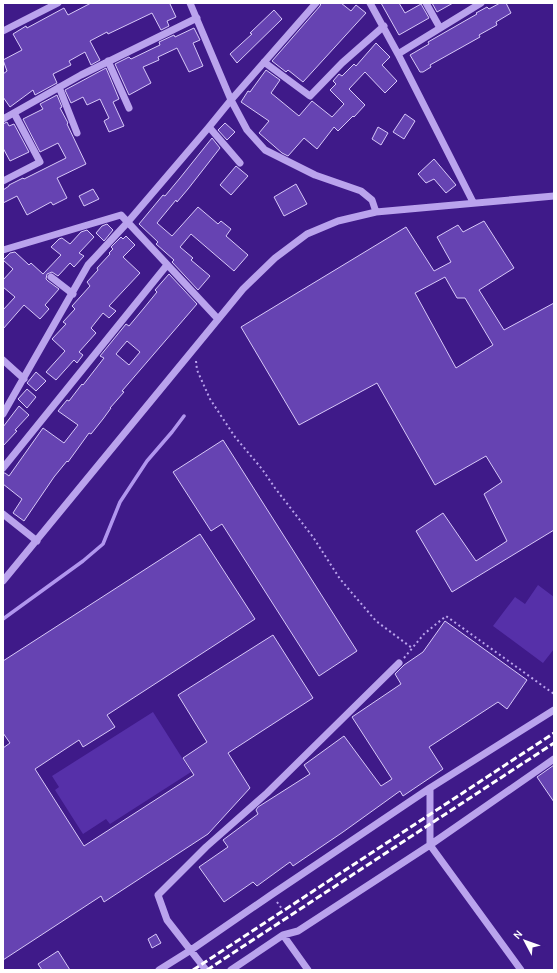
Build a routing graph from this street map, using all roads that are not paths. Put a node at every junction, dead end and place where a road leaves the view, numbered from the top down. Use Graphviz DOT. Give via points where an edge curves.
graph roads {
  1 [pos="58,3"];
  2 [pos="190,3"];
  3 [pos="316,3"];
  4 [pos="370,3"];
  5 [pos="426,3"];
  6 [pos="481,3"];
  7 [pos="197,18"];
  8 [pos="384,26"];
  9 [pos="440,28"];
  10 [pos="3,31"];
  11 [pos="398,54"];
  12 [pos="108,61"];
  13 [pos="264,62"];
  14 [pos="59,87"];
  15 [pos="231,100"];
  16 [pos="129,108"];
  17 [pos="14,113"];
  18 [pos="3,119"];
  19 [pos="209,127"];
  20 [pos="77,133"];
  21 [pos="240,163"];
  22 [pos="3,181"];
  23 [pos="554,196"];
  24 [pos="473,202"];
  25 [pos="376,212"];
  26 [pos="127,223"];
  27 [pos="3,250"];
  28 [pos="167,266"];
  29 [pos="51,277"];
  30 [pos="73,294"];
  31 [pos="218,319"];
  32 [pos="3,360"];
  33 [pos="24,379"];
  34 [pos="3,414"];
  35 [pos="3,468"];
  36 [pos="3,514"];
  37 [pos="37,541"];
  38 [pos="3,581"];
  39 [pos="399,663"];
  40 [pos="554,710"];
  41 [pos="554,759"];
  42 [pos="430,788"];
  43 [pos="430,845"];
  44 [pos="283,935"];
  45 [pos="191,950"];
  46 [pos="159,970"];
  47 [pos="206,970"];
  48 [pos="231,970"];
  49 [pos="308,970"];
  50 [pos="521,970"];
  1 -- 10 [label="street"];
  2 -- 7 [label="street"];
  3 -- 13 [label="street"];
  4 -- 8 [label="street"];
  5 -- 9 [label="street"];
  6 -- 9 [label="street"];
  7 -- 12 [label="street"];
  7 -- 15 [label="street"];
  8 -- 11 [label="street"];
  8 -- 13 [label="street" via="310,96"];
  9 -- 11 [label="street"];
  11 -- 24 [label="street"];
  12 -- 14 [label="street"];
  12 -- 16 [label="street"];
  13 -- 15 [label="street"];
  14 -- 17 [label="street"];
  14 -- 20 [label="street"];
  15 -- 19 [label="street"];
  15 -- 25 [label="street" via="247,130 265,150 315,175 361,191 372,200"];
  17 -- 18 [label="street"];
  17 -- 22 [label="street" via="40,162"];
  19 -- 21 [label="street"];
  19 -- 26 [label="street"];
  23 -- 24 [label="street"];
  24 -- 25 [label="street"];
  25 -- 31 [label="street" via="338,221 307,234 275,258 243,289"];
  26 -- 27 [label="street" via="121,215"];
  26 -- 28 [label="street"];
  26 -- 30 [label="street" via="88,265"];
  28 -- 31 [label="street"];
  28 -- 35 [label="street"];
  29 -- 30 [label="street"];
  30 -- 33 [label="street"];
  31 -- 37 [label="street"];
  32 -- 33 [label="street"];
  33 -- 34 [label="street"];
  36 -- 37 [label="street"];
  37 -- 38 [label="street"];
  39 -- 45 [label="street" via="267,793 206,847 158,895 167,920"];
  40 -- 42 [label="street"];
  41 -- 43 [label="street"];
  42 -- 43 [label="street"];
  42 -- 45 [label="street"];
  43 -- 44 [label="street" via="298,931"];
  43 -- 50 [label="street"];
  44 -- 48 [label="street"];
  44 -- 49 [label="street"];
  45 -- 46 [label="street"];
  45 -- 47 [label="street"];
}
